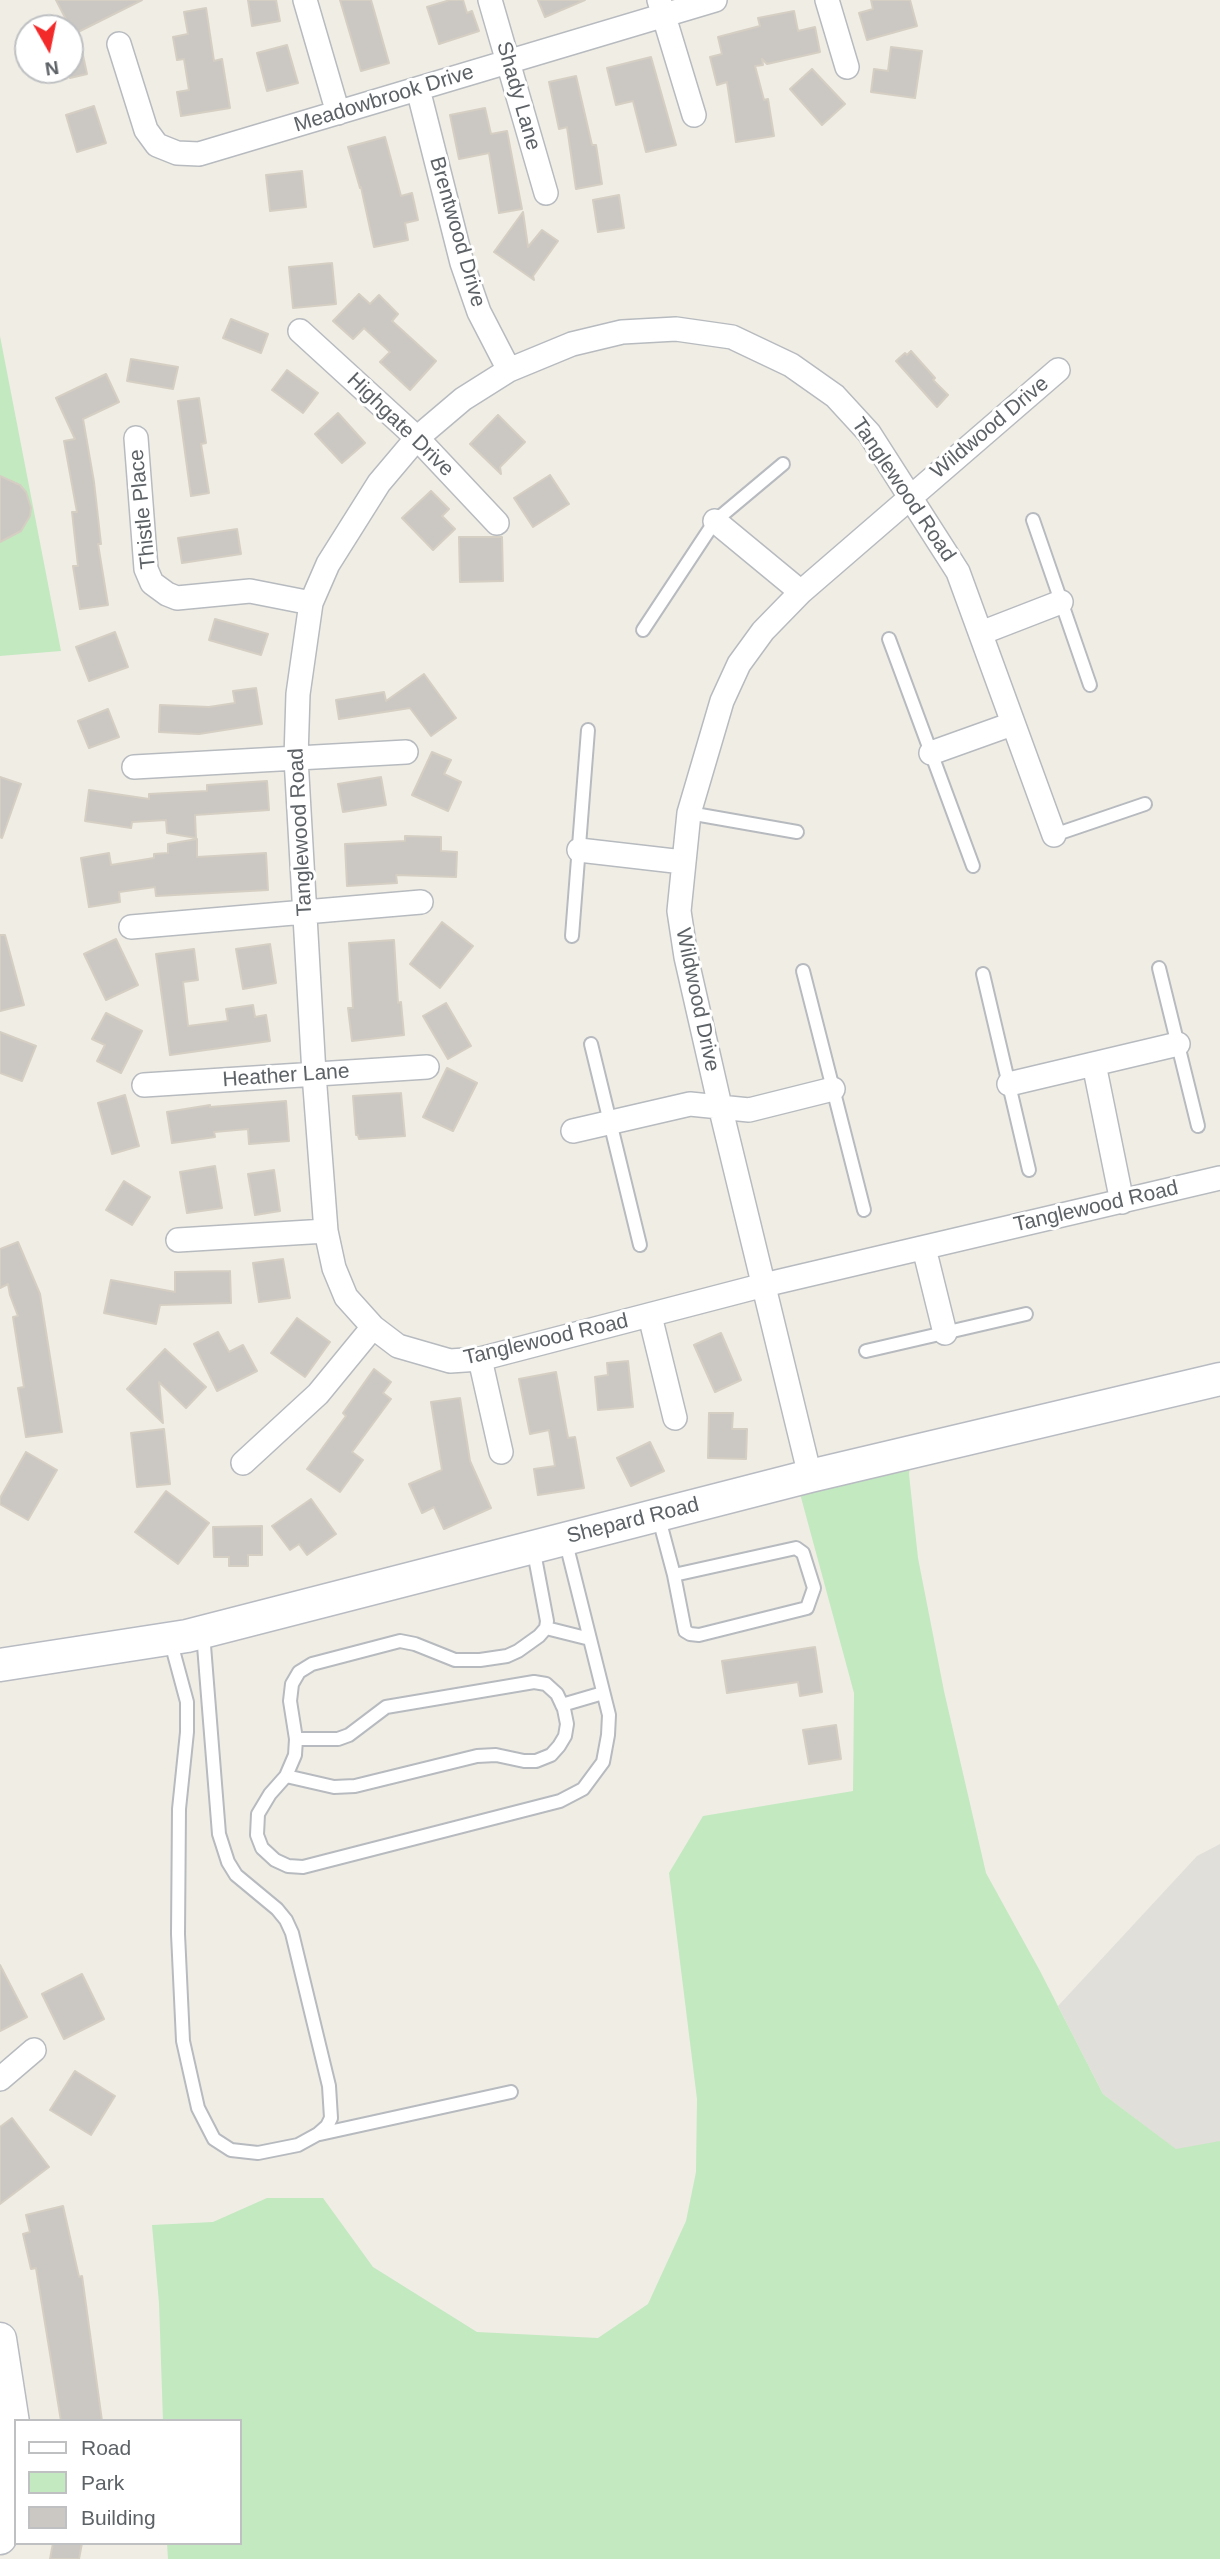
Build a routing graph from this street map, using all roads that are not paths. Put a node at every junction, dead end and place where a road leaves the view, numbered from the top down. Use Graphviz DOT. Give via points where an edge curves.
graph roads {
  1 [pos="305,0"];
  2 [pos="490,0"];
  3 [pos="715,0"];
  4 [pos="827,0"];
  5 [pos="662,8"];
  6 [pos="119,44"];
  7 [pos="508,62"];
  8 [pos="847,67"];
  9 [pos="418,89"];
  10 [pos="338,113"];
  11 [pos="694,115"];
  12 [pos="546,193"];
  13 [pos="300,331"];
  14 [pos="509,370"];
  15 [pos="1058,370"];
  16 [pos="136,438"];
  17 [pos="417,438"];
  18 [pos="783,464"];
  19 [pos="910,496"];
  20 [pos="1033,520"];
  21 [pos="715,521"];
  22 [pos="498,523"];
  23 [pos="801,592"];
  24 [pos="1062,602"];
  25 [pos="311,603"];
  26 [pos="643,630"];
  27 [pos="981,633"];
  28 [pos="889,639"];
  29 [pos="1090,685"];
  30 [pos="1013,724"];
  31 [pos="588,730"];
  32 [pos="406,752"];
  33 [pos="931,752"];
  34 [pos="296,758"];
  35 [pos="134,767"];
  36 [pos="1145,804"];
  37 [pos="689,813"];
  38 [pos="797,832"];
  39 [pos="1054,835"];
  40 [pos="579,850"];
  41 [pos="683,862"];
  42 [pos="973,866"];
  43 [pos="421,902"];
  44 [pos="304,912"];
  45 [pos="131,927"];
  46 [pos="572,936"];
  47 [pos="1159,968"];
  48 [pos="803,971"];
  49 [pos="983,974"];
  50 [pos="591,1044"];
  51 [pos="1178,1044"];
  52 [pos="1094,1064"];
  53 [pos="427,1067"];
  54 [pos="314,1074"];
  55 [pos="1009,1084"];
  56 [pos="144,1085"];
  57 [pos="833,1089"];
  58 [pos="720,1106"];
  59 [pos="610,1122"];
  60 [pos="1198,1126"];
  61 [pos="573,1131"];
  62 [pos="1029,1170"];
  63 [pos="1220,1178"];
  64 [pos="1122,1202"];
  65 [pos="864,1210"];
  66 [pos="326,1231"];
  67 [pos="178,1240"];
  68 [pos="640,1245"];
  69 [pos="924,1248"];
  70 [pos="764,1285"];
  71 [pos="1026,1314"];
  72 [pos="650,1316"];
  73 [pos="373,1327"];
  74 [pos="945,1333"];
  75 [pos="866,1351"];
  76 [pos="480,1359"];
  77 [pos="1220,1379"];
  78 [pos="675,1418"];
  79 [pos="501,1452"];
  80 [pos="243,1463"];
  81 [pos="810,1476"];
  82 [pos="658,1515"];
  83 [pos="565,1539"];
  84 [pos="533,1547"];
  85 [pos="674,1575"];
  86 [pos="546,1628"];
  87 [pos="203,1632"];
  88 [pos="170,1639"];
  89 [pos="590,1639"];
  90 [pos="46,1659"];
  91 [pos="0,1665"];
  92 [pos="0,1685"];
  93 [pos="603,1693"];
  94 [pos="562,1705"];
  95 [pos="296,1739"];
  96 [pos="286,1776"];
  97 [pos="34,2050"];
  98 [pos="0,2078"];
  99 [pos="511,2092"];
  100 [pos="318,2134"];
  101 [pos="0,2339"];
  102 [pos="2,2521"];
  1 -- 10 [label="street"];
  2 -- 7 [label="street, Shady Lane"];
  3 -- 5 [label="street, Meadowbrook Drive"];
  4 -- 8 [label="street"];
  5 -- 7 [label="street, Meadowbrook Drive"];
  5 -- 11 [label="street"];
  6 -- 10 [label="street, Meadowbrook Drive" via="146,130 157,145 177,153 199,154"];
  7 -- 9 [label="street, Meadowbrook Drive"];
  7 -- 12 [label="street, Shady Lane"];
  9 -- 10 [label="street, Meadowbrook Drive"];
  9 -- 14 [label="street, Brentwood Drive" via="462,263 479,312"];
  13 -- 17 [label="street, Highgate Drive"];
  14 -- 17 [label="street, Tanglewood Road" via="463,399"];
  14 -- 19 [label="street, Tanglewood Road" via="572,344 622,332 676,329 732,337 790,365 835,396 869,433"];
  15 -- 19 [label="street, Wildwood Drive"];
  16 -- 25 [label="street, Thistle Place" via="146,569 152,583 177,598 250,592"];
  17 -- 22 [label="street, Highgate Drive"];
  17 -- 25 [label="street, Tanglewood Road" via="354,521"];
  18 -- 21 [label="lane"];
  19 -- 23 [label="street, Wildwood Drive"];
  19 -- 27 [label="street, Tanglewood Road" via="958,572"];
  20 -- 24 [label="lane"];
  21 -- 23 [label="street"];
  21 -- 26 [label="lane"];
  23 -- 37 [label="street, Wildwood Drive" via="739,664 722,701"];
  24 -- 27 [label="street"];
  24 -- 29 [label="lane"];
  25 -- 34 [label="street, Tanglewood Road" via="298,695"];
  27 -- 30 [label="street, Tanglewood Road"];
  28 -- 33 [label="lane"];
  30 -- 33 [label="street"];
  30 -- 39 [label="street, Tanglewood Road"];
  31 -- 40 [label="lane"];
  32 -- 34 [label="street"];
  33 -- 42 [label="lane"];
  34 -- 35 [label="street"];
  34 -- 44 [label="street, Tanglewood Road"];
  36 -- 39 [label="lane"];
  37 -- 38 [label="lane"];
  37 -- 41 [label="street, Wildwood Drive"];
  40 -- 41 [label="street"];
  40 -- 46 [label="lane"];
  41 -- 58 [label="street, Wildwood Drive" via="679,911"];
  43 -- 44 [label="street"];
  44 -- 45 [label="street"];
  44 -- 54 [label="street, Tanglewood Road"];
  47 -- 51 [label="lane"];
  48 -- 57 [label="lane"];
  49 -- 55 [label="lane"];
  50 -- 59 [label="lane"];
  51 -- 52 [label="street"];
  51 -- 60 [label="lane"];
  52 -- 55 [label="street"];
  52 -- 64 [label="street"];
  53 -- 54 [label="street, Heather Lane"];
  54 -- 56 [label="street, Heather Lane"];
  54 -- 66 [label="street, Tanglewood Road"];
  55 -- 62 [label="lane"];
  57 -- 58 [label="street" via="749,1110"];
  57 -- 65 [label="lane"];
  58 -- 59 [label="street" via="690,1104"];
  58 -- 70 [label="street, Wildwood Drive"];
  59 -- 61 [label="street"];
  59 -- 68 [label="lane"];
  63 -- 64 [label="street, Tanglewood Road"];
  64 -- 69 [label="street, Tanglewood Road"];
  66 -- 67 [label="street"];
  66 -- 73 [label="street, Tanglewood Road" via="346,1297"];
  69 -- 70 [label="street, Tanglewood Road"];
  69 -- 74 [label="street"];
  70 -- 72 [label="street, Tanglewood Road"];
  70 -- 81 [label="street, Wildwood Drive"];
  71 -- 74 [label="lane"];
  72 -- 76 [label="street, Tanglewood Road"];
  72 -- 78 [label="street"];
  73 -- 76 [label="street, Tanglewood Road" via="398,1346 425,1355 450,1362"];
  73 -- 80 [label="street" via="318,1394"];
  74 -- 75 [label="lane"];
  76 -- 79 [label="street"];
  77 -- 81 [label="street, Shepard Road"];
  81 -- 82 [label="street, Shepard Road"];
  82 -- 83 [label="street, Shepard Road"];
  82 -- 85 [label="lane"];
  83 -- 84 [label="street, Shepard Road"];
  83 -- 89 [label="lane"];
  84 -- 86 [label="lane"];
  84 -- 87 [label="street, Shepard Road"];
  85 -- 85 [label="lane" via="685,1631 699,1635 807,1608 814,1588 803,1553 796,1548"];
  86 -- 89 [label="lane"];
  86 -- 95 [label="lane" via="507,1656 455,1660 400,1641 312,1664 299,1672 292,1684 289,1701"];
  87 -- 88 [label="street, Shepard Road"];
  87 -- 100 [label="lane" via="219,1834 236,1875 277,1909 292,1933 329,2086 331,2118"];
  88 -- 90 [label="street, Shepard Road"];
  88 -- 100 [label="lane" via="187,1702 178,1809 178,1934 183,2041 198,2108 214,2139 231,2150 257,2153 298,2145"];
  89 -- 93 [label="lane"];
  90 -- 91 [label="street, Shepard Road"];
  90 -- 92 [label="street, Shepard Road"];
  93 -- 94 [label="lane"];
  93 -- 96 [label="lane" via="608,1725 603,1762 583,1789 560,1801 303,1867 288,1866 262,1848 257,1835 258,1814"];
  94 -- 95 [label="lane" via="547,1684 534,1682 386,1707 338,1739"];
  94 -- 96 [label="lane" via="565,1736 551,1755 536,1761 477,1756 355,1786 334,1787"];
  95 -- 96 [label="lane"];
  97 -- 98 [label="street"];
  99 -- 100 [label="lane"];
  101 -- 102 [label="street" via="13,2423 14,2464"];
}
